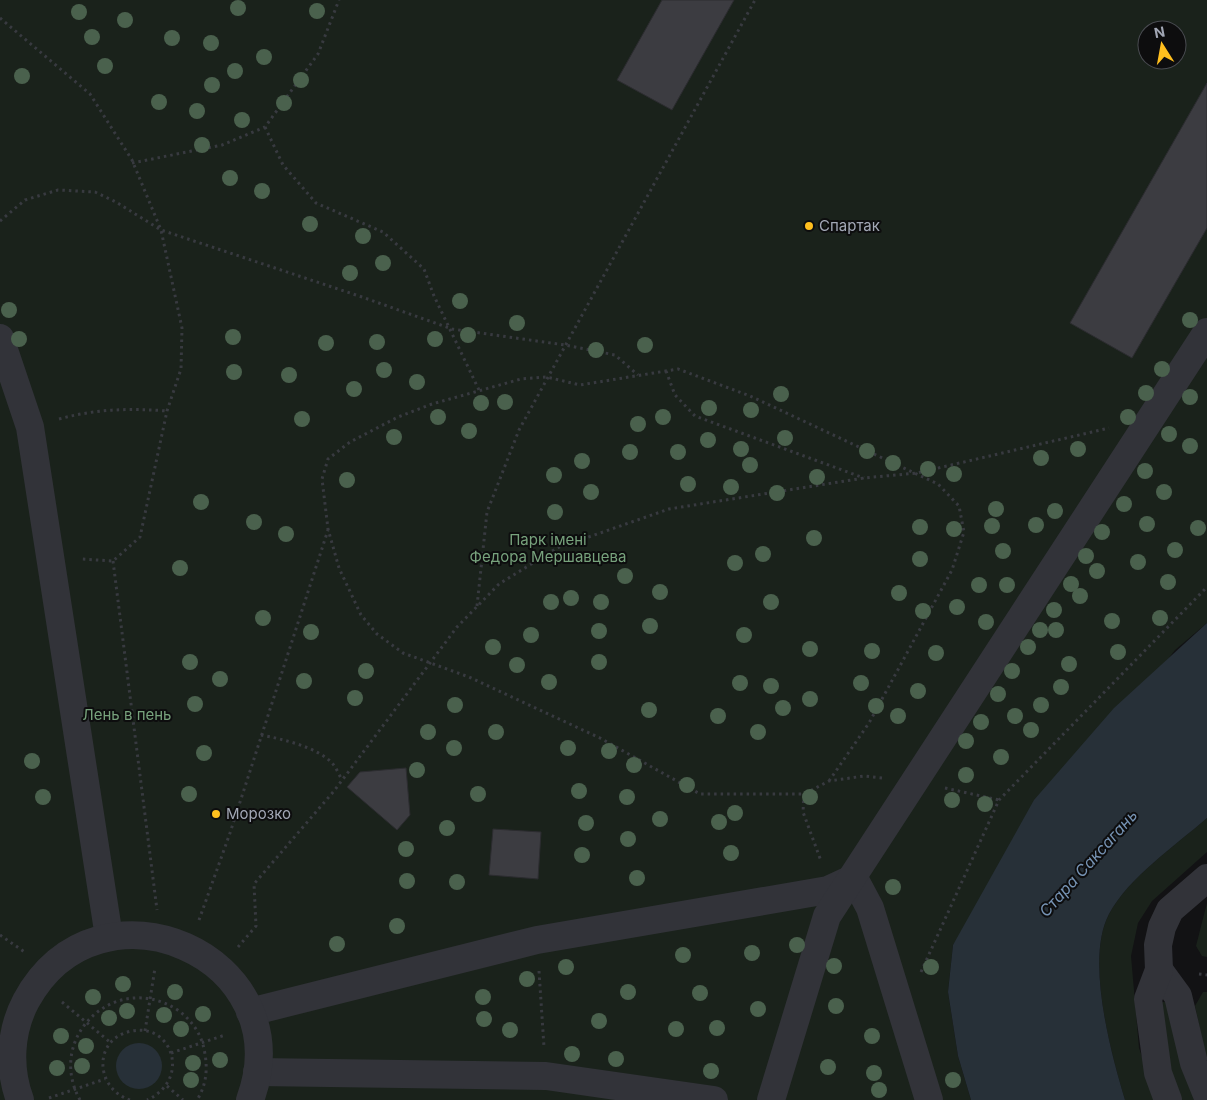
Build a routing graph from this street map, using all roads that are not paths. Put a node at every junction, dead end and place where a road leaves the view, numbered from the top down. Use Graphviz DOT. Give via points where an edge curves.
graph roads {
  1 [pos="1207,332"];
  2 [pos="0,338"];
  3 [pos="854,878"];
  4 [pos="1207,878"];
  5 [pos="109,937"];
  6 [pos="1159,970"];
  7 [pos="252,1019"];
  8 [pos="257,1072"];
  9 [pos="1207,1095"];
  10 [pos="20,1100"];
  11 [pos="250,1100"];
  12 [pos="714,1100"];
  13 [pos="771,1100"];
  14 [pos="929,1100"];
  15 [pos="1168,1100"];
  1 -- 3 [label="street"];
  2 -- 5 [label="street" via="30,426"];
  3 -- 7 [label="street" via="828,890 538,940"];
  3 -- 13 [label="street" via="827,916"];
  3 -- 14 [label="street" via="870,908"];
  4 -- 6 [label="street" via="1170,910 1158,945"];
  5 -- 7 [label="street" via="160,937 190,947 220,968 232,982"];
  5 -- 10 [label="street" via="62,958 38,982 23,1007 14,1035 12,1064"];
  6 -- 9 [label="street" via="1178,996 1194,1063"];
  6 -- 15 [label="street" via="1148,999 1158,1073"];
  7 -- 8 [label="street"];
  8 -- 11 [label="street"];
  8 -- 12 [label="street" via="546,1076"];
}
